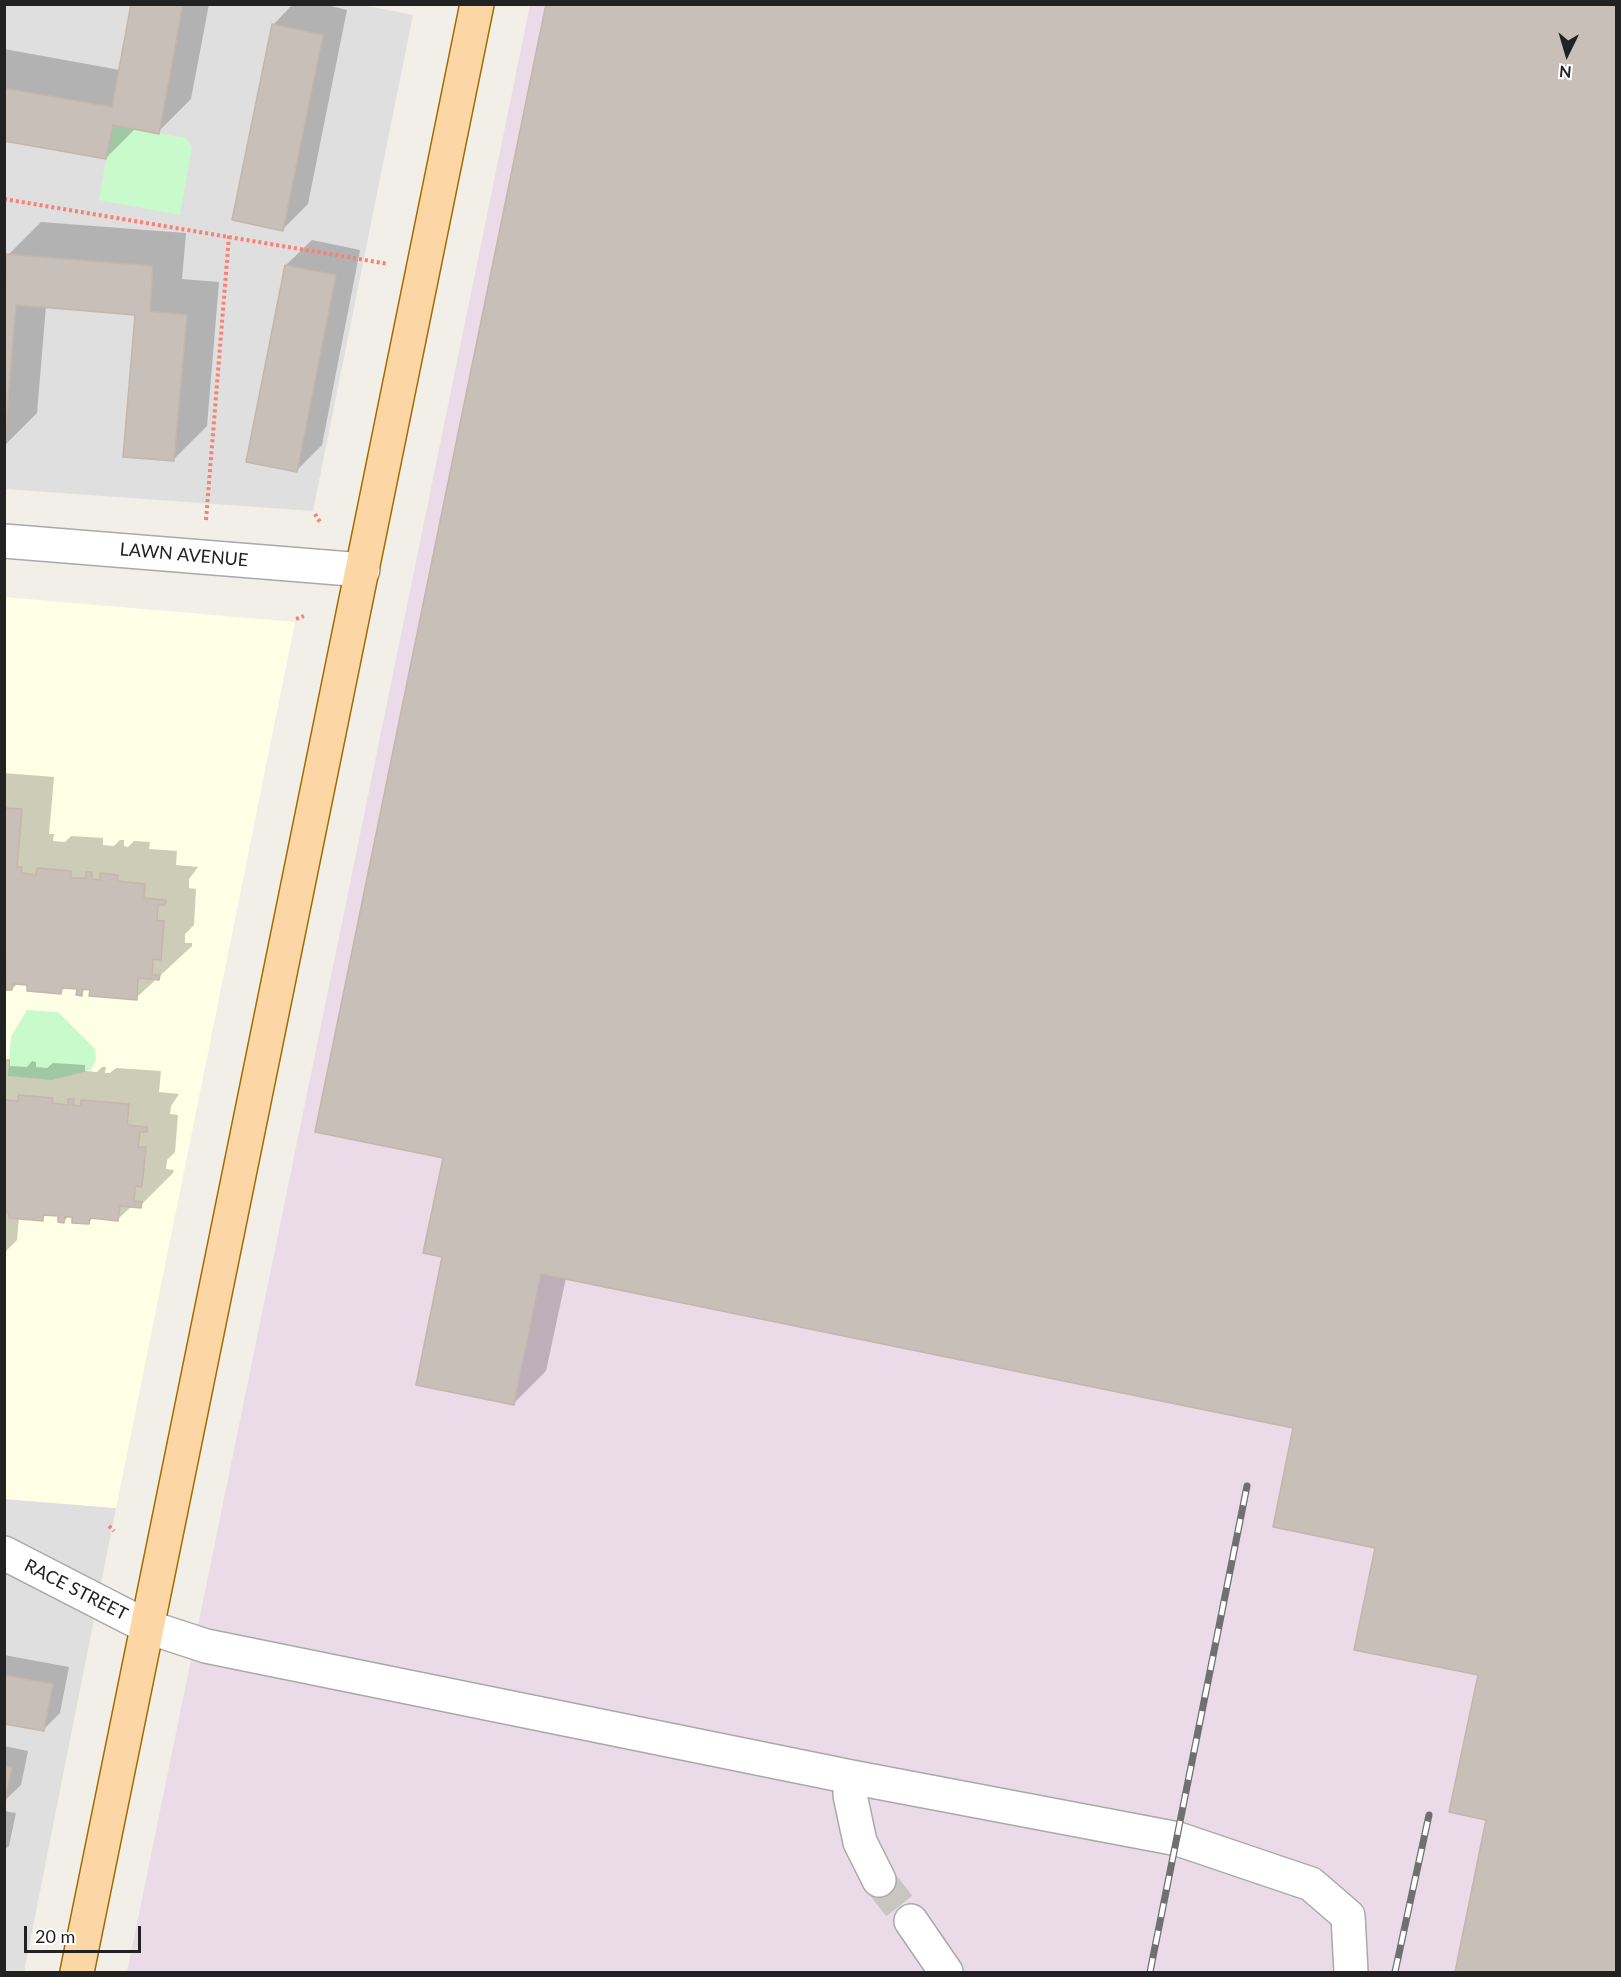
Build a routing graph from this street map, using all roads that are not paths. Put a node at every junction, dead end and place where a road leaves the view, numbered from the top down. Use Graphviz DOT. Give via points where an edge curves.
graph roads {
  1 [pos="477,4"];
  2 [pos="4,541"];
  3 [pos="363,570"];
  4 [pos="4,1553"];
  5 [pos="148,1627"];
  6 [pos="851,1777"];
  7 [pos="879,1880"];
  8 [pos="911,1921"];
  9 [pos="77,1972"];
  10 [pos="945,1972"];
  11 [pos="1351,1972"];
  1 -- 3 [label="main road"];
  2 -- 3 [label="street, LAWN AVENUE"];
  3 -- 5 [label="main road"];
  4 -- 5 [label="street, RACE STREET"];
  5 -- 6 [label="street, RACE STREET" via="206,1646"];
  5 -- 9 [label="main road"];
  6 -- 7 [label="street" via="850,1795 860,1842"];
  6 -- 11 [label="street, RACE STREET" via="1178,1839 1311,1884 1348,1916"];
  8 -- 10 [label="street"];
}
